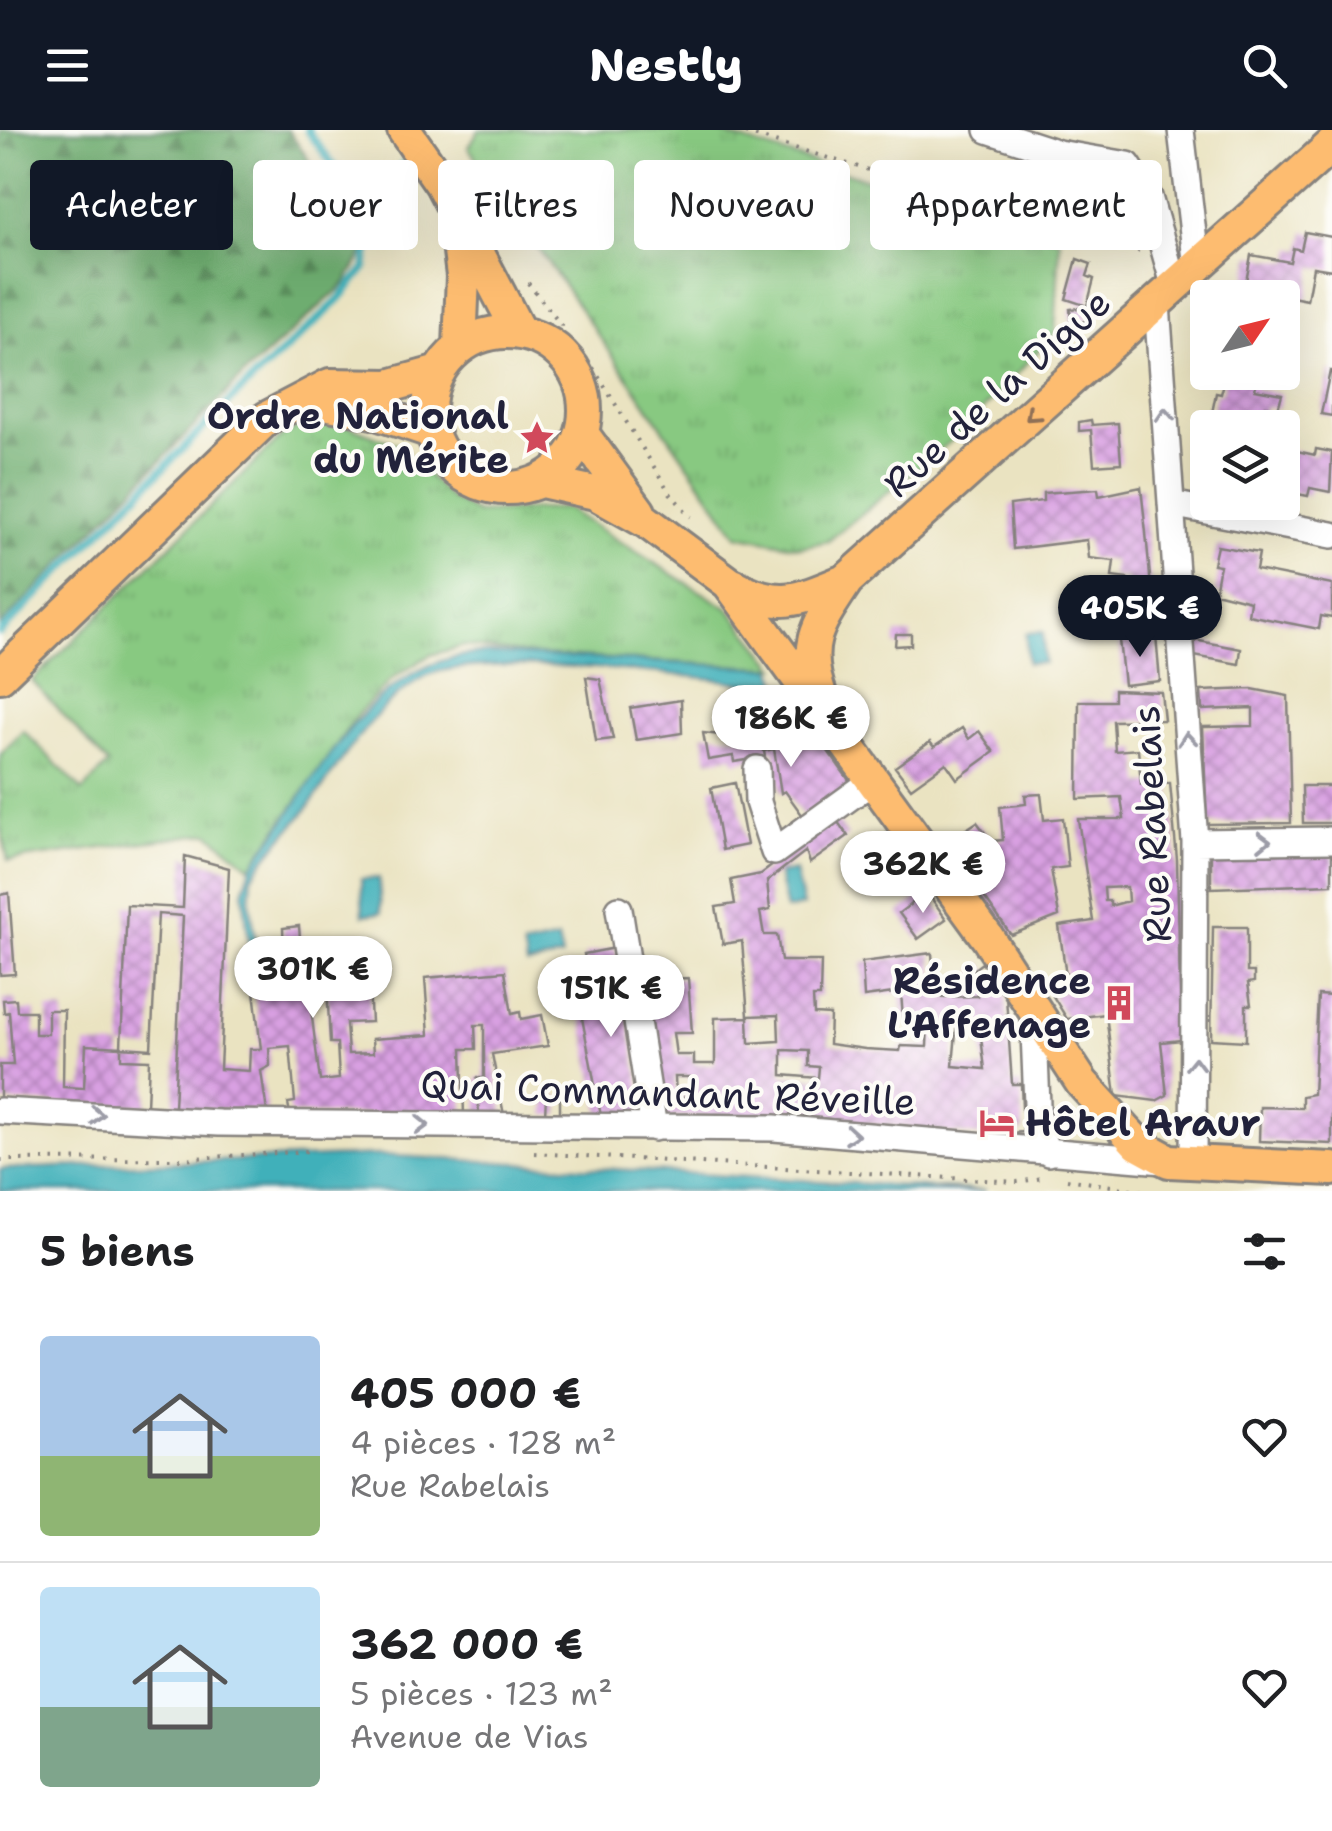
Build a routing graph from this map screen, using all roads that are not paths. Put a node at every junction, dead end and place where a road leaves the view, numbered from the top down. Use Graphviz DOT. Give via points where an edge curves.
graph roads {
  1 [pos="404,130"];
  2 [pos="988,130"];
  3 [pos="1181,130"];
  4 [pos="1332,144"];
  5 [pos="438,181"];
  6 [pos="460,250"];
  7 [pos="477,250"];
  8 [pos="1174,280"];
  9 [pos="519,332"];
  10 [pos="460,346"];
  11 [pos="438,372"];
  12 [pos="299,399"];
  13 [pos="431,432"];
  14 [pos="583,435"];
  15 [pos="542,480"];
  16 [pos="1171,504"];
  17 [pos="647,522"];
  18 [pos="1332,535"];
  19 [pos="847,580"];
  20 [pos="729,582"];
  21 [pos="0,676"];
  22 [pos="828,716"];
  23 [pos="757,769"];
  24 [pos="875,779"];
  25 [pos="1332,840"];
  26 [pos="1195,842"];
  27 [pos="619,909"];
  28 [pos="1033,1008"];
  29 [pos="0,1111"];
  30 [pos="654,1128"];
  31 [pos="1181,1161"];
  32 [pos="1050,1165"];
  33 [pos="1332,1169"];
  1 -- 5 [label="main road"];
  2 -- 8 [label="street" via="1058,153 1128,165 1149,197"];
  3 -- 8 [label="street"];
  4 -- 8 [label="main road, Rue de la Digue"];
  6 -- 10 [label="main road"];
  7 -- 9 [label="main road"];
  16 -- 8 [label="street, Rue Rabelais, one-way"];
  8 -- 19 [label="main road, Rue de la Digue, one-way"];
  9 -- 10 [label="main road" via="487,334"];
  9 -- 14 [label="main road" via="540,338 573,368 586,409"];
  10 -- 11 [label="main road"];
  11 -- 12 [label="main road" via="389,386 330,385"];
  11 -- 13 [label="main road" via="429,405"];
  12 -- 13 [label="main road" via="372,412"];
  12 -- 21 [label="main road" via="268,418"];
  13 -- 15 [label="main road" via="444,455 471,479 506,488"];
  14 -- 15 [label="main road" via="568,460"];
  14 -- 17 [label="main road"];
  15 -- 17 [label="main road" via="594,492"];
  16 -- 18 [label="street"];
  26 -- 16 [label="street, Rue Rabelais, one-way"];
  17 -- 20 [label="main road"];
  19 -- 20 [label="main road, Rue de la Digue" via="776,601"];
  19 -- 22 [label="main road, Rue de la Digue" via="822,617 810,651"];
  20 -- 22 [label="main road"];
  22 -- 24 [label="main road"];
  23 -- 24 [label="street" via="758,802 774,852"];
  24 -- 28 [label="main road"];
  26 -- 25 [label="street, one-way"];
  31 -- 26 [label="street, Rue Rabelais, one-way"];
  27 -- 30 [label="street"];
  28 -- 31 [label="main road" via="1108,1117 1138,1144"];
  28 -- 32 [label="street" via="1038,1130"];
  29 -- 30 [label="street, Quai Commandant Réveille, one-way" via="219,1123"];
  30 -- 32 [label="street, Quai Commandant Réveille, one-way" via="774,1128"];
  31 -- 32 [label="street, Quai Commandant Réveille"];
  31 -- 33 [label="main road, Quai Commandant Réveille"];
}
